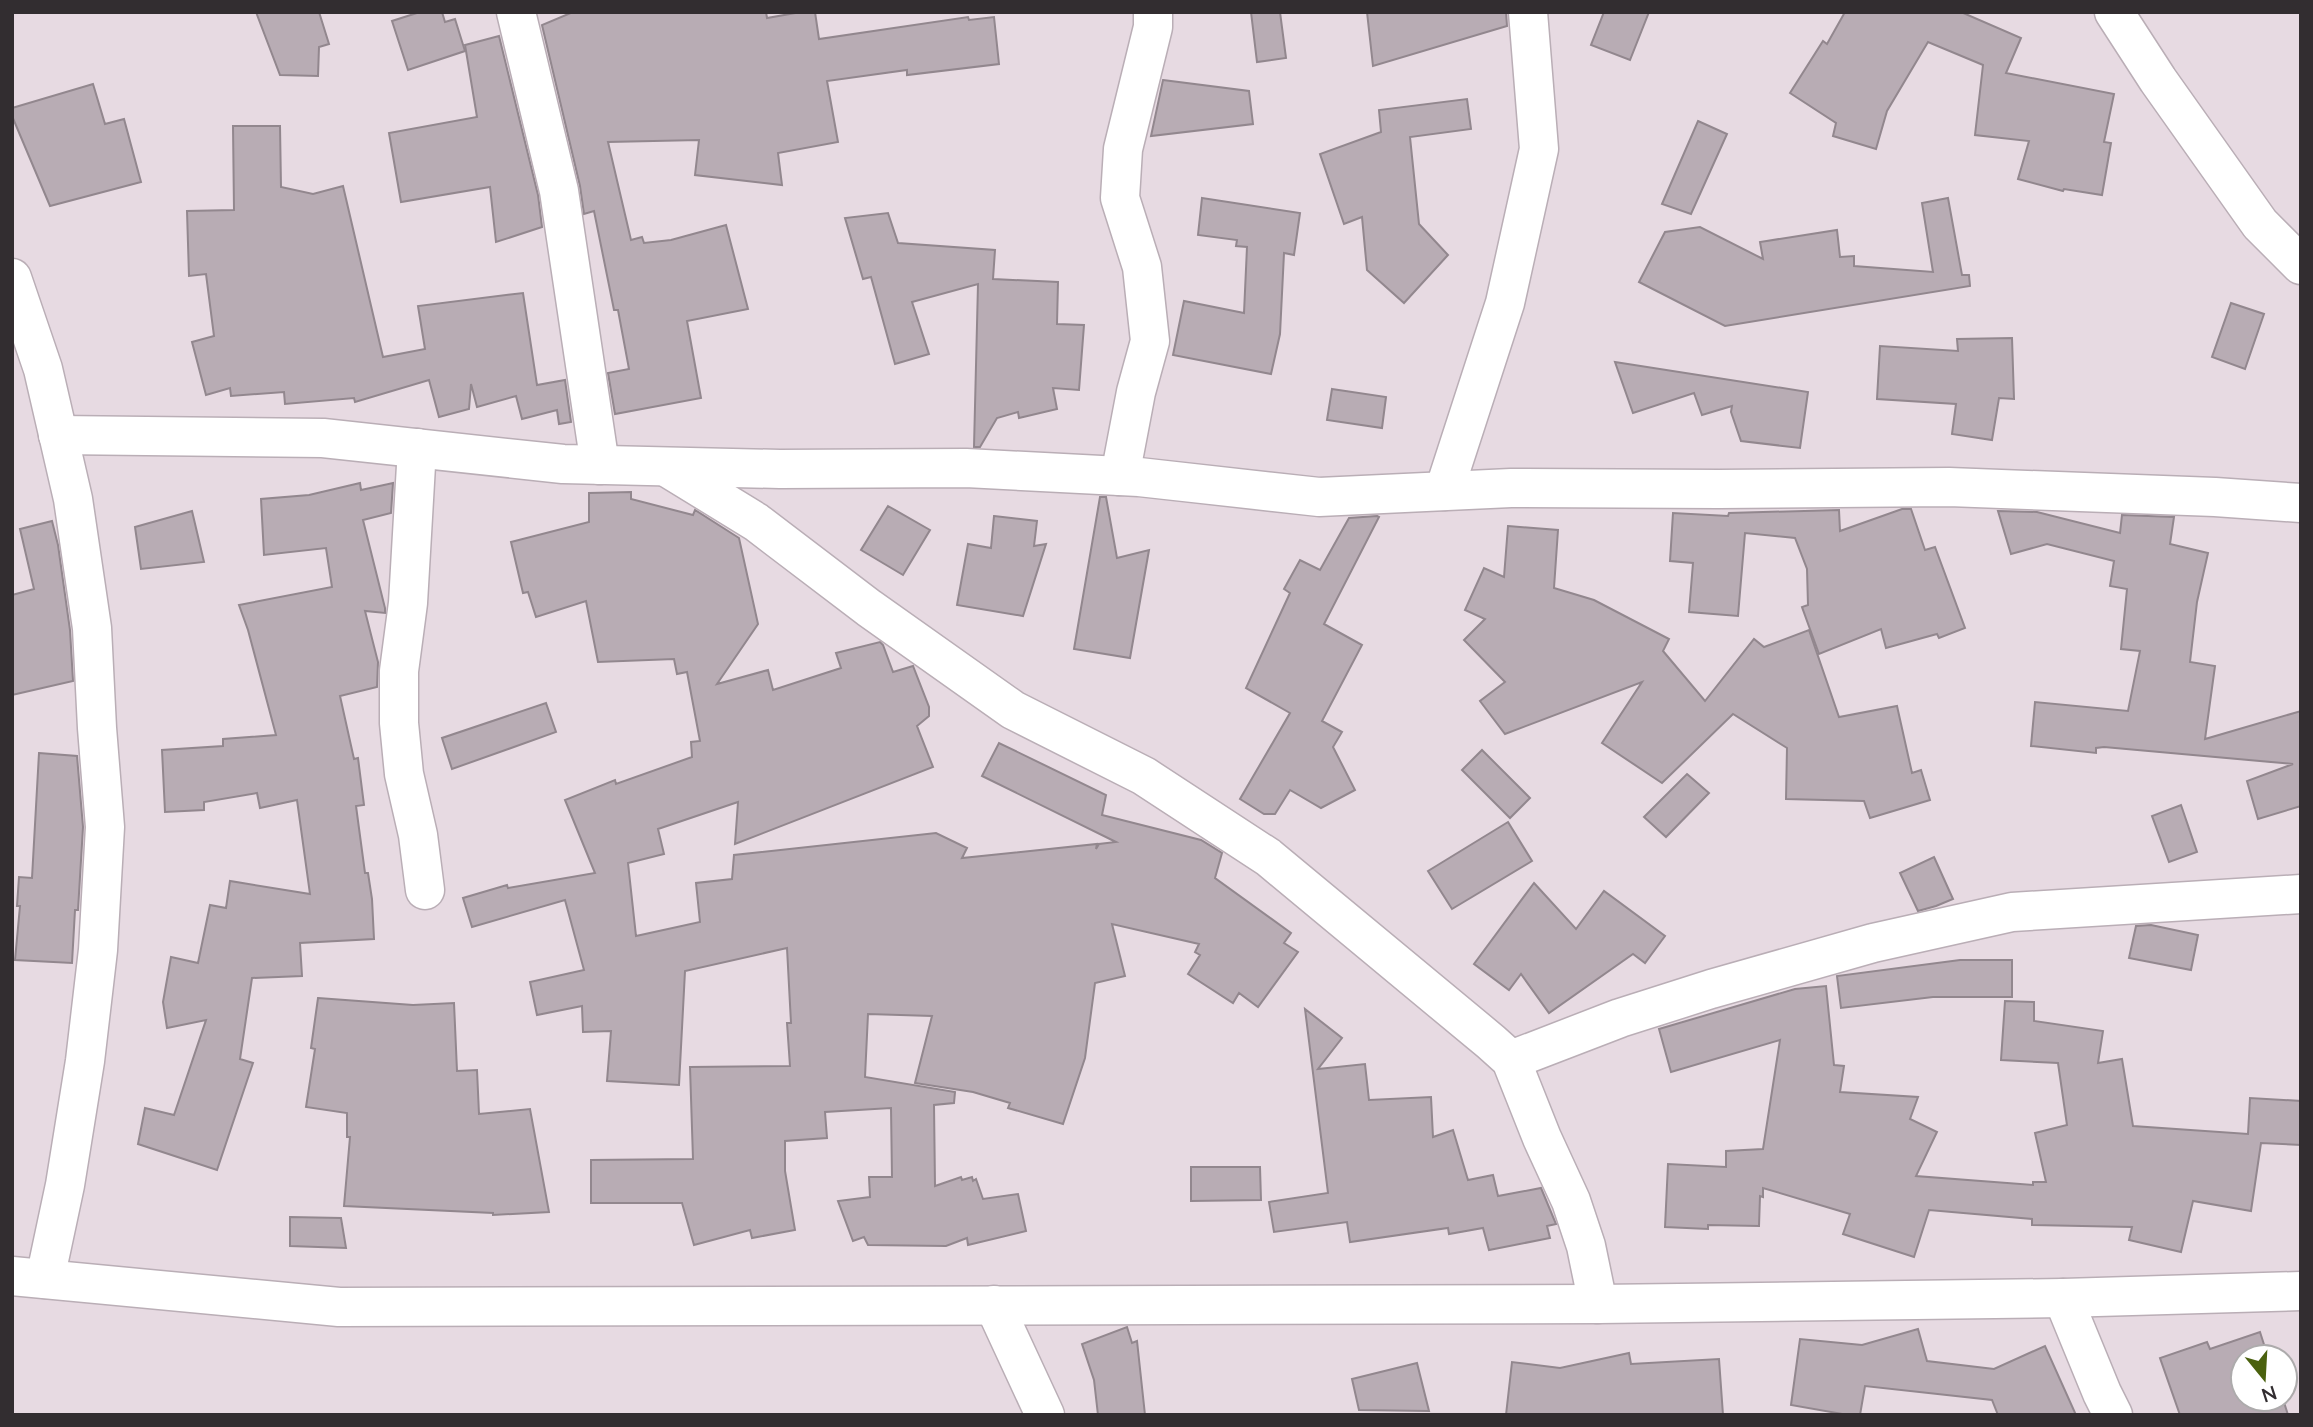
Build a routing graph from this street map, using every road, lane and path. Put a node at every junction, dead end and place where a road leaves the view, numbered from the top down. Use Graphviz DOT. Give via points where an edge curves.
graph roads {
  1 [pos="516,12"];
  2 [pos="1153,12"];
  3 [pos="1528,12"];
  4 [pos="2114,12"];
  5 [pos="2301,265"];
  6 [pos="12,278"];
  7 [pos="58,436"];
  8 [pos="416,448"];
  9 [pos="600,465"];
  10 [pos="666,467"];
  11 [pos="1120,476"];
  12 [pos="1444,491"];
  13 [pos="2301,503"];
  14 [pos="425,890"];
  15 [pos="2301,894"];
  16 [pos="1511,1060"];
  17 [pos="28,1277"];
  18 [pos="2301,1291"];
  19 [pos="2063,1298"];
  20 [pos="1598,1304"];
  21 [pos="994,1305"];
  22 [pos="1045,1415"];
  23 [pos="2113,1415"];
  1 -- 9 [label="street" via="559,191"];
  2 -- 11 [label="street" via="1123,149 1120,198 1142,267 1150,341"];
  3 -- 12 [label="street" via="1539,149 1505,303"];
  4 -- 5 [label="street" via="2260,224"];
  6 -- 7 [label="street" via="43,369"];
  7 -- 8 [label="street" via="323,438"];
  7 -- 17 [label="street" via="73,499 92,628 105,827 98,950 65,1185"];
  8 -- 9 [label="street"];
  8 -- 14 [label="street" via="399,723"];
  9 -- 10 [label="street"];
  10 -- 11 [label="street" via="965,468"];
  10 -- 16 [label="street" via="756,522 1013,710 1144,776 1268,857"];
  11 -- 12 [label="street" via="1319,497"];
  12 -- 13 [label="street" via="1949,487"];
  15 -- 16 [label="street" via="2012,912 1873,943 1711,989"];
  16 -- 20 [label="street" via="1571,1201"];
  17 -- 21 [label="street" via="339,1307"];
  18 -- 19 [label="street"];
  19 -- 20 [label="street"];
  19 -- 23 [label="street"];
  20 -- 21 [label="street"];
  21 -- 22 [label="street"];
}
